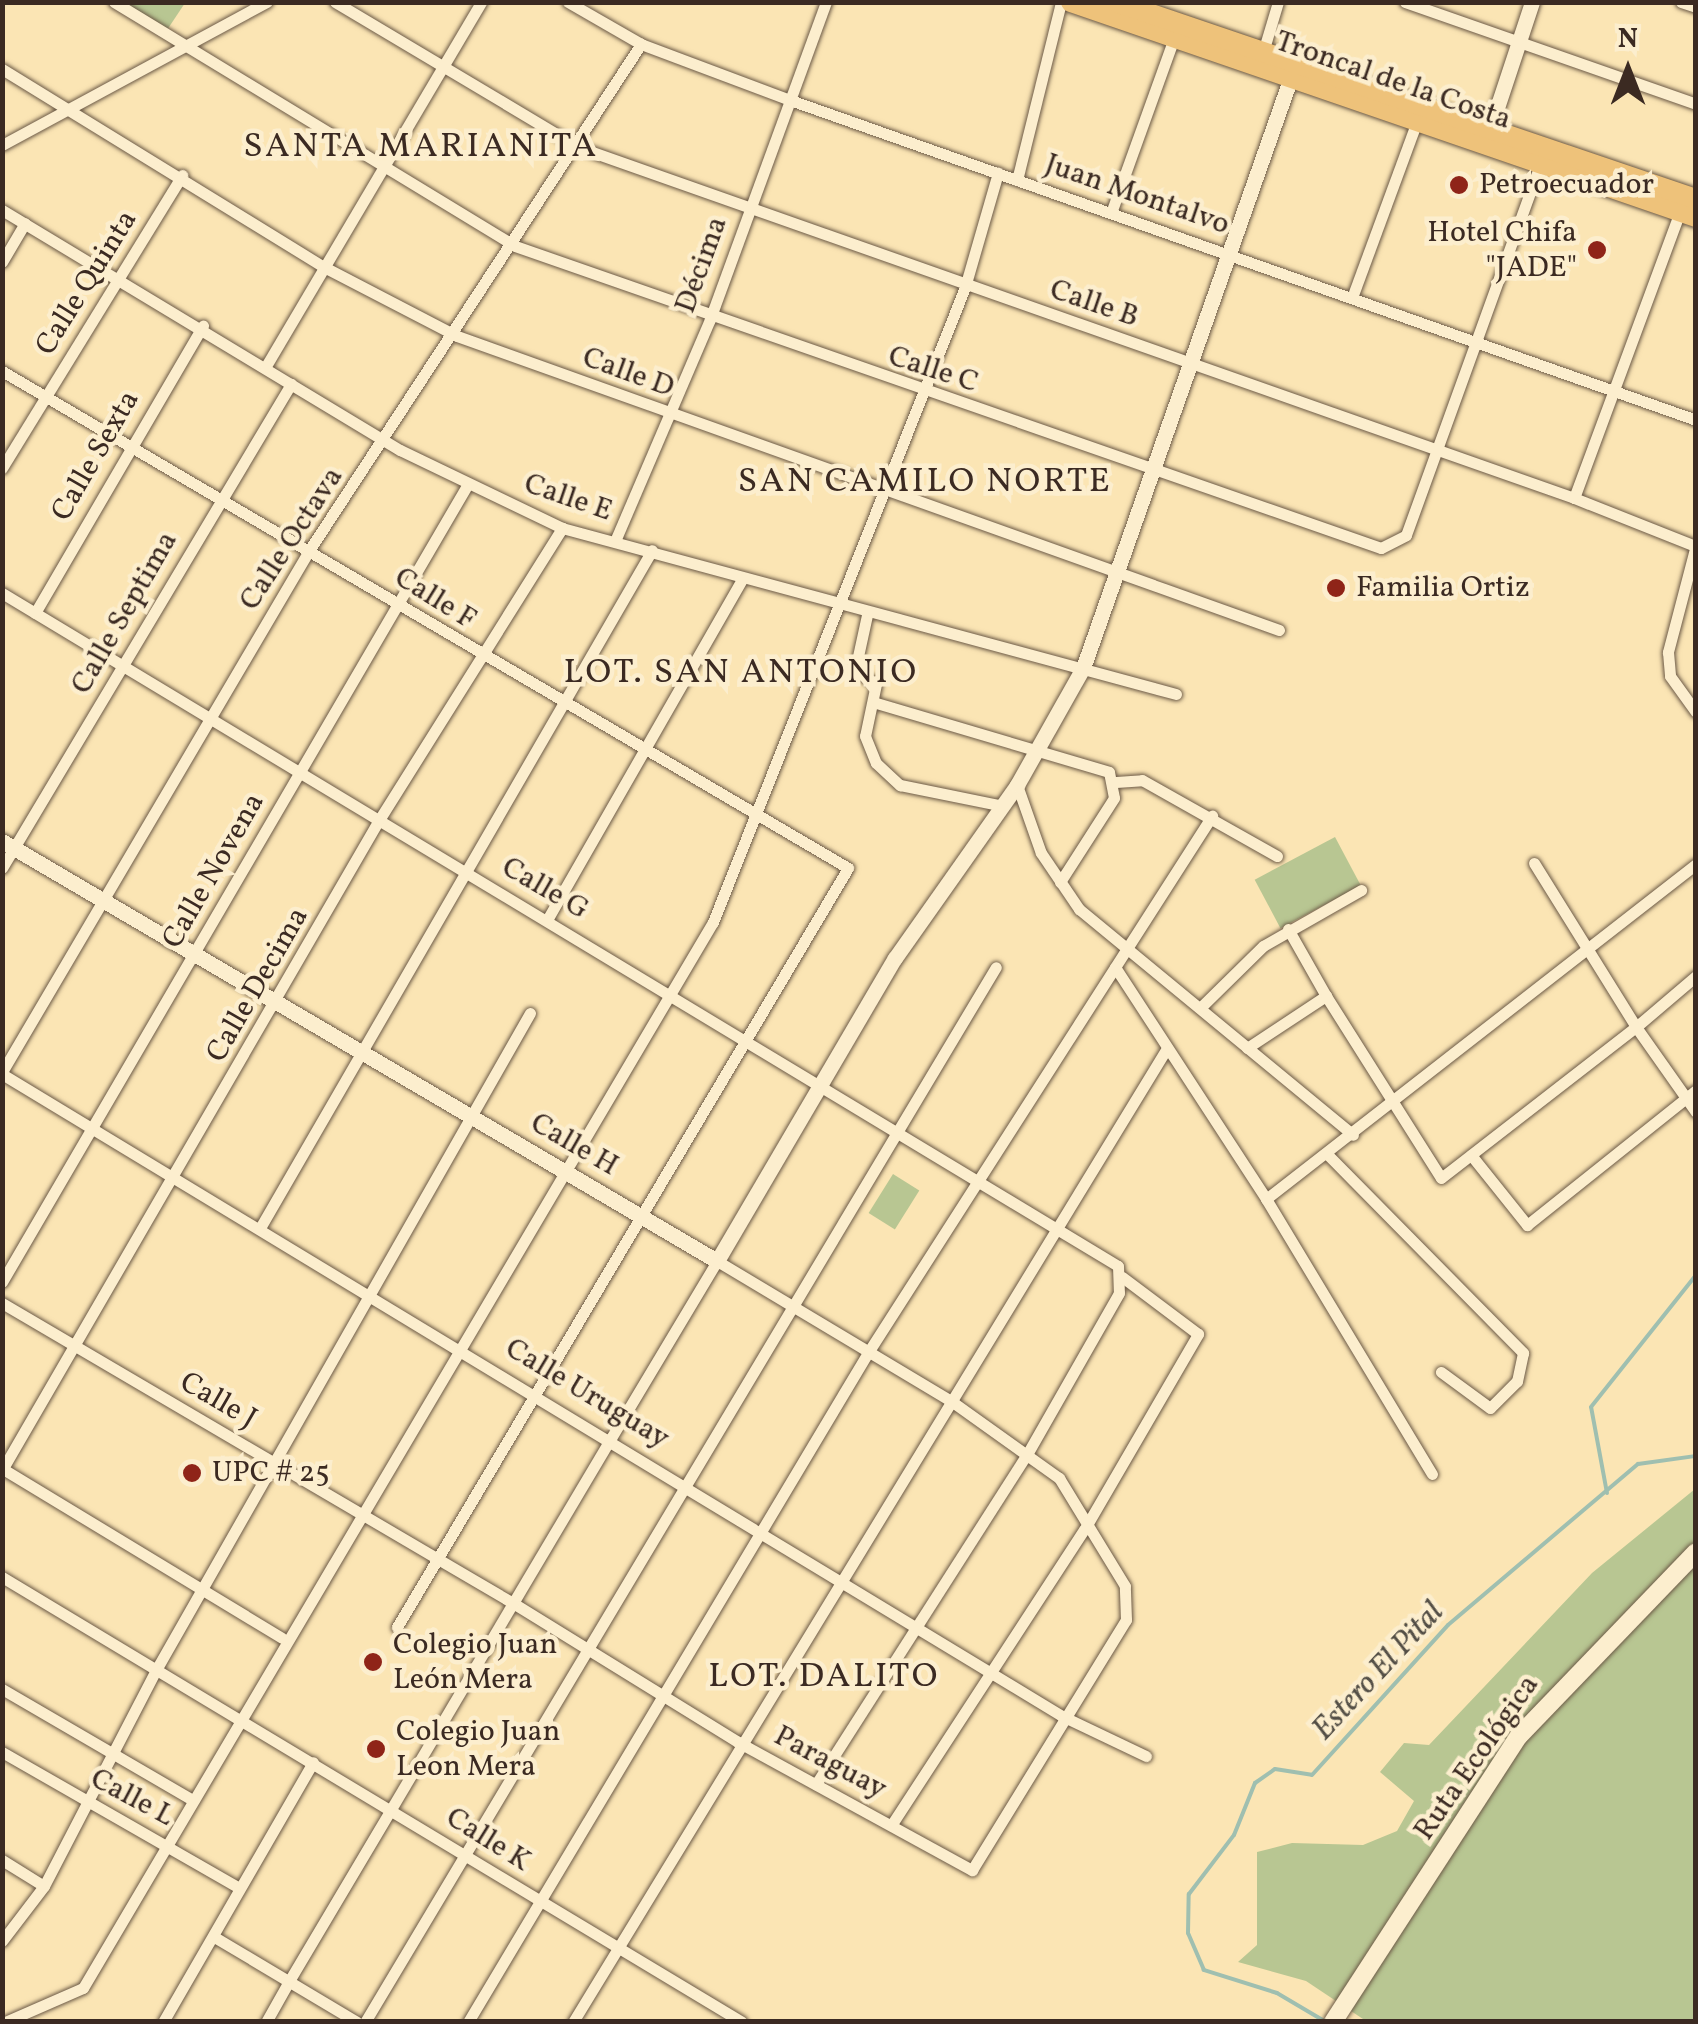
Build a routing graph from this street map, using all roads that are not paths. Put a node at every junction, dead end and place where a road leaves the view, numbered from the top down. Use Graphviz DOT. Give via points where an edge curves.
graph roads {
  1 [pos="114,2"];
  2 [pos="267,2"];
  3 [pos="335,2"];
  4 [pos="481,2"];
  5 [pos="568,2"];
  6 [pos="826,2"];
  7 [pos="1061,2"];
  8 [pos="1071,2"];
  9 [pos="1116,2"];
  10 [pos="1278,2"];
  11 [pos="1405,2"];
  12 [pos="1532,2"];
  13 [pos="1681,2"];
  14 [pos="1696,8"];
  15 [pos="1174,38"];
  16 [pos="1518,43"];
  17 [pos="641,44"];
  18 [pos="186,50"];
  19 [pos="1264,52"];
  20 [pos="443,66"];
  21 [pos="2,69"];
  22 [pos="1291,77"];
  23 [pos="790,100"];
  24 [pos="1696,104"];
  25 [pos="67,108"];
  26 [pos="1419,114"];
  27 [pos="1490,129"];
  28 [pos="2,145"];
  29 [pos="578,148"];
  30 [pos="1541,163"];
  31 [pos="381,167"];
  32 [pos="998,173"];
  33 [pos="182,175"];
  34 [pos="1018,180"];
  35 [pos="1690,209"];
  36 [pos="2,210"];
  37 [pos="748,212"];
  38 [pos="1111,213"];
  39 [pos="25,223"];
  40 [pos="515,246"];
  41 [pos="1229,254"];
  42 [pos="2,262"];
  43 [pos="324,267"];
  44 [pos="120,278"];
  45 [pos="965,287"];
  46 [pos="1353,295"];
  47 [pos="710,319"];
  48 [pos="203,326"];
  49 [pos="458,336"];
  50 [pos="1478,345"];
  51 [pos="1192,363"];
  52 [pos="266,366"];
  53 [pos="2,372"];
  54 [pos="291,384"];
  55 [pos="1614,391"];
  56 [pos="924,394"];
  57 [pos="45,397"];
  58 [pos="666,414"];
  59 [pos="1696,420"];
  60 [pos="386,442"];
  61 [pos="131,444"];
  62 [pos="1440,448"];
  63 [pos="2,468"];
  64 [pos="1153,468"];
  65 [pos="468,484"];
  66 [pos="880,493"];
  67 [pos="220,498"];
  68 [pos="1574,498"];
  69 [pos="562,528"];
  70 [pos="615,541"];
  71 [pos="1695,545"];
  72 [pos="310,550"];
  73 [pos="652,550"];
  74 [pos="1118,574"];
  75 [pos="742,580"];
  76 [pos="2,593"];
  77 [pos="398,605"];
  78 [pos="834,608"];
  79 [pos="35,613"];
  80 [pos="868,615"];
  81 [pos="1279,630"];
  82 [pos="481,657"];
  83 [pos="123,667"];
  84 [pos="1083,668"];
  85 [pos="1176,694"];
  86 [pos="873,702"];
  87 [pos="564,705"];
  88 [pos="1696,712"];
  89 [pos="210,718"];
  90 [pos="1041,748"];
  91 [pos="644,754"];
  92 [pos="300,774"];
  93 [pos="1116,782"];
  94 [pos="1017,785"];
  95 [pos="1002,806"];
  96 [pos="754,812"];
  97 [pos="1212,816"];
  98 [pos="380,820"];
  99 [pos="8,844"];
  100 [pos="1276,856"];
  101 [pos="1534,863"];
  102 [pos="1696,864"];
  103 [pos="2,868"];
  104 [pos="462,870"];
  105 [pos="1060,882"];
  106 [pos="1361,890"];
  107 [pos="105,901"];
  108 [pos="547,920"];
  109 [pos="1288,929"];
  110 [pos="1584,948"];
  111 [pos="1125,951"];
  112 [pos="194,954"];
  113 [pos="996,966"];
  114 [pos="1115,967"];
  115 [pos="1696,976"];
  116 [pos="1326,996"];
  117 [pos="666,997"];
  118 [pos="277,1002"];
  119 [pos="1202,1007"];
  120 [pos="530,1013"];
  121 [pos="1636,1027"];
  122 [pos="743,1042"];
  123 [pos="1166,1048"];
  124 [pos="1247,1048"];
  125 [pos="360,1051"];
  126 [pos="2,1073"];
  127 [pos="820,1088"];
  128 [pos="1691,1094"];
  129 [pos="1392,1107"];
  130 [pos="1696,1112"];
  131 [pos="470,1116"];
  132 [pos="93,1128"];
  133 [pos="892,1134"];
  134 [pos="1353,1135"];
  135 [pos="1328,1155"];
  136 [pos="1471,1156"];
  137 [pos="563,1170"];
  138 [pos="176,1178"];
  139 [pos="980,1186"];
  140 [pos="1266,1199"];
  141 [pos="642,1217"];
  142 [pos="260,1228"];
  143 [pos="1060,1234"];
  144 [pos="717,1261"];
  145 [pos="1122,1277"];
  146 [pos="2,1282"];
  147 [pos="369,1293"];
  148 [pos="2,1302"];
  149 [pos="800,1307"];
  150 [pos="76,1348"];
  151 [pos="460,1348"];
  152 [pos="869,1351"];
  153 [pos="1441,1372"];
  154 [pos="538,1394"];
  155 [pos="951,1401"];
  156 [pos="611,1438"];
  157 [pos="1027,1454"];
  158 [pos="273,1462"];
  159 [pos="3,1469"];
  160 [pos="1432,1474"];
  161 [pos="692,1486"];
  162 [pos="360,1514"];
  163 [pos="763,1529"];
  164 [pos="1084,1530"];
  165 [pos="1696,1552"];
  166 [pos="438,1558"];
  167 [pos="2,1577"];
  168 [pos="844,1577"];
  169 [pos="204,1588"];
  170 [pos="513,1603"];
  171 [pos="920,1626"];
  172 [pos="397,1628"];
  173 [pos="282,1638"];
  174 [pos="589,1652"];
  175 [pos="156,1670"];
  176 [pos="988,1670"];
  177 [pos="2,1688"];
  178 [pos="663,1696"];
  179 [pos="1062,1716"];
  180 [pos="238,1720"];
  181 [pos="738,1742"];
  182 [pos="2,1752"];
  183 [pos="112,1754"];
  184 [pos="1146,1756"];
  185 [pos="313,1762"];
  186 [pos="816,1784"];
  187 [pos="192,1800"];
  188 [pos="87,1803"];
  189 [pos="390,1811"];
  190 [pos="892,1824"];
  191 [pos="167,1845"];
  192 [pos="470,1855"];
  193 [pos="2,1860"];
  194 [pos="972,1870"];
  195 [pos="44,1886"];
  196 [pos="238,1888"];
  197 [pos="540,1902"];
  198 [pos="216,1938"];
  199 [pos="2,1941"];
  200 [pos="618,1947"];
  201 [pos="288,1983"];
  202 [pos="1335,2019"];
  203 [pos="5,2022"];
  204 [pos="163,2022"];
  205 [pos="266,2022"];
  206 [pos="357,2022"];
  207 [pos="365,2022"];
  208 [pos="468,2022"];
  209 [pos="573,2022"];
  210 [pos="742,2022"];
  1 -- 18 [label="street, Calle C"];
  2 -- 18 [label="street"];
  3 -- 20 [label="street, Calle B"];
  4 -- 20 [label="street"];
  5 -- 17 [label="street, Juan Montalvo"];
  6 -- 23 [label="street, Décima"];
  7 -- 34 [label="street"];
  8 -- 15 [label="highway, Troncal de la Costa"];
  9 -- 19 [label="highway, Troncal de la Costa"];
  10 -- 19 [label="street"];
  11 -- 16 [label="street"];
  12 -- 16 [label="street"];
  13 -- 14 [label="street"];
  15 -- 22 [label="highway, Troncal de la Costa"];
  15 -- 38 [label="street"];
  16 -- 24 [label="street"];
  16 -- 27 [label="street"];
  17 -- 23 [label="street, Juan Montalvo"];
  17 -- 29 [label="street, Calle Octava"];
  18 -- 25 [label="street"];
  18 -- 31 [label="street, Calle C"];
  19 -- 26 [label="highway, Troncal de la Costa"];
  20 -- 29 [label="street, Calle B"];
  20 -- 31 [label="street"];
  21 -- 25 [label="street, Calle D"];
  22 -- 26 [label="highway, Troncal de la Costa"];
  22 -- 41 [label="street"];
  23 -- 32 [label="street, Juan Montalvo"];
  23 -- 37 [label="street, Décima"];
  25 -- 28 [label="street"];
  25 -- 33 [label="street, Calle D"];
  26 -- 27 [label="highway, Troncal de la Costa"];
  26 -- 30 [label="highway, Troncal de la Costa"];
  26 -- 46 [label="street"];
  27 -- 35 [label="highway, Troncal de la Costa"];
  29 -- 37 [label="street, Calle B"];
  29 -- 40 [label="street, Calle Octava"];
  30 -- 35 [label="highway, Troncal de la Costa"];
  30 -- 50 [label="street, Calle C"];
  31 -- 40 [label="street, Calle C"];
  31 -- 43 [label="street"];
  32 -- 34 [label="street, Juan Montalvo"];
  32 -- 45 [label="street"];
  33 -- 43 [label="street, Calle D"];
  33 -- 44 [label="street, Calle Quinta"];
  34 -- 38 [label="street, Juan Montalvo"];
  35 -- 55 [label="street"];
  36 -- 39 [label="street, Calle E"];
  37 -- 45 [label="street, Calle B"];
  37 -- 47 [label="street, Décima"];
  38 -- 41 [label="street, Juan Montalvo"];
  39 -- 42 [label="street"];
  39 -- 44 [label="street, Calle E"];
  40 -- 47 [label="street, Calle C"];
  40 -- 49 [label="street, Calle Octava"];
  41 -- 46 [label="street, Juan Montalvo"];
  41 -- 51 [label="street"];
  43 -- 49 [label="street, Calle D"];
  43 -- 52 [label="street"];
  44 -- 48 [label="street, Calle E"];
  44 -- 57 [label="street, Calle Quinta"];
  45 -- 51 [label="street, Calle B"];
  45 -- 56 [label="street"];
  46 -- 50 [label="street, Juan Montalvo"];
  47 -- 56 [label="street, Calle C"];
  47 -- 58 [label="street, Décima"];
  48 -- 52 [label="street, Calle E"];
  48 -- 61 [label="street, Calle Sexta"];
  49 -- 58 [label="street, Calle D"];
  49 -- 60 [label="street, Calle Octava"];
  50 -- 55 [label="street, Juan Montalvo"];
  50 -- 62 [label="street, Calle C"];
  51 -- 62 [label="street, Calle B"];
  51 -- 64 [label="street"];
  52 -- 54 [label="street, Calle E"];
  53 -- 57 [label="street, Calle F"];
  54 -- 60 [label="street, Calle E"];
  54 -- 67 [label="street, Calle Septima"];
  55 -- 59 [label="street, Juan Montalvo"];
  55 -- 68 [label="street"];
  56 -- 64 [label="street, Calle C"];
  56 -- 66 [label="street"];
  57 -- 61 [label="street, Calle F"];
  57 -- 63 [label="street, Calle Quinta"];
  58 -- 66 [label="street, Calle D"];
  58 -- 70 [label="street, Décima"];
  60 -- 65 [label="street, Calle E"];
  60 -- 72 [label="street, Calle Octava"];
  61 -- 67 [label="street, Calle F"];
  61 -- 79 [label="street, Calle Sexta"];
  62 -- 64 [label="street, Calle C" via="1406,534 1385,548"];
  62 -- 68 [label="street, Calle B"];
  64 -- 74 [label="street"];
  65 -- 69 [label="street, Calle E"];
  65 -- 77 [label="street, Calle Novena"];
  66 -- 74 [label="street, Calle D"];
  66 -- 78 [label="street"];
  67 -- 72 [label="street, Calle F"];
  67 -- 83 [label="street, Calle Septima"];
  68 -- 71 [label="street, Calle B"];
  69 -- 70 [label="street, Calle E"];
  69 -- 82 [label="street, Calle Decima"];
  70 -- 73 [label="street, Calle E"];
  71 -- 88 [label="street" via="1668,652 1670,676"];
  72 -- 77 [label="street, Calle F"];
  72 -- 89 [label="street, Calle Octava"];
  73 -- 75 [label="street, Calle E"];
  73 -- 87 [label="street"];
  74 -- 81 [label="street, Calle D"];
  74 -- 84 [label="street"];
  75 -- 78 [label="street, Calle E"];
  75 -- 91 [label="street"];
  76 -- 79 [label="street, Calle G"];
  77 -- 82 [label="street, Calle F"];
  77 -- 92 [label="street, Calle Novena"];
  78 -- 80 [label="street, Calle E"];
  78 -- 96 [label="street"];
  79 -- 83 [label="street, Calle G"];
  80 -- 84 [label="street, Calle E"];
  80 -- 86 [label="street" via="856,670 876,684"];
  82 -- 87 [label="street, Calle F"];
  82 -- 98 [label="street, Calle Decima"];
  83 -- 89 [label="street, Calle G"];
  83 -- 99 [label="street, Calle Septima"];
  84 -- 85 [label="street, Calle E"];
  84 -- 90 [label="street"];
  86 -- 90 [label="street"];
  86 -- 95 [label="street" via="865,739 896,784"];
  87 -- 91 [label="street, Calle F"];
  87 -- 104 [label="street"];
  89 -- 92 [label="street, Calle G"];
  89 -- 107 [label="street, Calle Octava"];
  90 -- 93 [label="street" via="1104,769"];
  90 -- 94 [label="street"];
  91 -- 96 [label="street, Calle F"];
  91 -- 108 [label="street"];
  92 -- 98 [label="street, Calle G"];
  92 -- 112 [label="street, Calle Novena"];
  93 -- 97 [label="street" via="1142,780"];
  93 -- 105 [label="street"];
  94 -- 95 [label="street"];
  94 -- 105 [label="street"];
  95 -- 127 [label="street" via="895,958"];
  96 -- 117 [label="street" via="712,922"];
  96 -- 122 [label="street, Calle F" via="846,862 846,878"];
  97 -- 100 [label="street"];
  97 -- 111 [label="street"];
  98 -- 104 [label="street, Calle G"];
  98 -- 118 [label="street, Calle Decima"];
  99 -- 103 [label="street, Calle Septima"];
  99 -- 107 [label="street, Calle H"];
  101 -- 110 [label="street"];
  102 -- 110 [label="street"];
  104 -- 108 [label="street, Calle G"];
  104 -- 125 [label="street"];
  105 -- 111 [label="street"];
  106 -- 109 [label="street"];
  107 -- 112 [label="street, Calle H"];
  107 -- 126 [label="street, Calle Octava"];
  108 -- 117 [label="street, Calle G"];
  109 -- 116 [label="street"];
  109 -- 119 [label="street"];
  110 -- 121 [label="street"];
  110 -- 129 [label="street"];
  111 -- 114 [label="street"];
  111 -- 119 [label="street"];
  112 -- 118 [label="street, Calle H"];
  112 -- 132 [label="street, Calle Novena"];
  113 -- 133 [label="street"];
  114 -- 123 [label="street"];
  114 -- 139 [label="street"];
  115 -- 121 [label="street"];
  116 -- 124 [label="street"];
  116 -- 129 [label="street"];
  117 -- 122 [label="street, Calle G"];
  117 -- 137 [label="street"];
  118 -- 125 [label="street, Calle H"];
  118 -- 138 [label="street, Calle Decima"];
  119 -- 124 [label="street"];
  120 -- 131 [label="street"];
  121 -- 128 [label="street"];
  121 -- 136 [label="street"];
  122 -- 127 [label="street, Calle G"];
  122 -- 141 [label="street"];
  123 -- 140 [label="street"];
  123 -- 143 [label="street"];
  124 -- 134 [label="street"];
  125 -- 131 [label="street, Calle H"];
  125 -- 142 [label="street"];
  126 -- 132 [label="street, Calle Uruguay"];
  127 -- 133 [label="street, Calle G"];
  127 -- 144 [label="street"];
  128 -- 130 [label="street"];
  128 -- 136 [label="street" via="1527,1225"];
  129 -- 134 [label="street"];
  129 -- 136 [label="street" via="1438,1176"];
  131 -- 137 [label="street, Calle H"];
  131 -- 147 [label="street"];
  132 -- 138 [label="street, Calle Uruguay"];
  132 -- 146 [label="street, Calle Novena"];
  133 -- 139 [label="street, Calle G"];
  133 -- 149 [label="street"];
  134 -- 135 [label="street"];
  135 -- 140 [label="street"];
  135 -- 153 [label="street" via="1523,1353 1517,1381 1490,1408"];
  137 -- 141 [label="street, Calle H"];
  137 -- 151 [label="street"];
  138 -- 142 [label="street, Calle Uruguay"];
  138 -- 150 [label="street, Calle Decima"];
  139 -- 143 [label="street, Calle G"];
  139 -- 152 [label="street"];
  140 -- 160 [label="street"];
  141 -- 144 [label="street, Calle H"];
  141 -- 154 [label="street"];
  142 -- 147 [label="street, Calle Uruguay"];
  143 -- 145 [label="street, Calle G"];
  143 -- 155 [label="street"];
  144 -- 149 [label="street, Calle H"];
  144 -- 156 [label="street"];
  145 -- 157 [label="street"];
  145 -- 164 [label="street, Calle G" via="1198,1334"];
  147 -- 151 [label="street, Calle Uruguay"];
  147 -- 158 [label="street"];
  148 -- 150 [label="street, Calle J"];
  149 -- 152 [label="street, Calle H"];
  149 -- 161 [label="street"];
  150 -- 158 [label="street, Calle J"];
  150 -- 159 [label="street, Calle Decima"];
  151 -- 154 [label="street, Calle Uruguay"];
  151 -- 162 [label="street"];
  152 -- 155 [label="street, Calle H"];
  152 -- 163 [label="street"];
  154 -- 156 [label="street, Calle Uruguay"];
  154 -- 166 [label="street"];
  155 -- 157 [label="street, Calle H"];
  155 -- 168 [label="street"];
  156 -- 161 [label="street, Calle Uruguay"];
  156 -- 170 [label="street"];
  157 -- 164 [label="street, Calle H" via="1070,1490"];
  157 -- 171 [label="street"];
  158 -- 162 [label="street, Calle J"];
  158 -- 169 [label="street"];
  159 -- 169 [label="street"];
  161 -- 163 [label="street, Calle Uruguay"];
  161 -- 174 [label="street"];
  162 -- 166 [label="street, Calle J"];
  162 -- 173 [label="street"];
  163 -- 168 [label="street, Calle Uruguay"];
  163 -- 178 [label="street"];
  164 -- 176 [label="street"];
  164 -- 179 [label="street, Calle H" via="1125,1586 1126,1620"];
  165 -- 202 [label="main road, Ruta Ecológica" via="1519,1736"];
  166 -- 170 [label="street, Calle J"];
  166 -- 172 [label="street"];
  167 -- 175 [label="street, Calle K"];
  168 -- 171 [label="street, Calle Uruguay"];
  168 -- 181 [label="street"];
  169 -- 173 [label="street"];
  169 -- 175 [label="street"];
  170 -- 174 [label="street, Paraguay"];
  170 -- 189 [label="street"];
  171 -- 176 [label="street, Calle Uruguay"];
  171 -- 186 [label="street"];
  173 -- 180 [label="street"];
  174 -- 178 [label="street, Paraguay"];
  174 -- 192 [label="street"];
  175 -- 180 [label="street, Calle K"];
  175 -- 183 [label="street"];
  176 -- 179 [label="street, Calle Uruguay"];
  176 -- 190 [label="street"];
  177 -- 183 [label="street"];
  178 -- 181 [label="street, Paraguay"];
  178 -- 197 [label="street"];
  179 -- 184 [label="street, Calle Uruguay"];
  179 -- 194 [label="street, Calle H"];
  180 -- 185 [label="street, Calle K"];
  180 -- 187 [label="street"];
  181 -- 186 [label="street, Paraguay"];
  181 -- 200 [label="street"];
  182 -- 188 [label="street, Calle L"];
  183 -- 187 [label="street"];
  183 -- 188 [label="street"];
  185 -- 189 [label="street, Calle K"];
  185 -- 196 [label="street"];
  186 -- 190 [label="street, Paraguay"];
  187 -- 191 [label="street"];
  188 -- 191 [label="street, Calle L"];
  188 -- 195 [label="street"];
  189 -- 192 [label="street, Calle K"];
  189 -- 201 [label="street"];
  190 -- 194 [label="street, Paraguay"];
  191 -- 196 [label="street, Calle L"];
  191 -- 203 [label="street" via="83,1988"];
  192 -- 197 [label="street, Calle K"];
  192 -- 207 [label="street"];
  193 -- 195 [label="street"];
  195 -- 199 [label="street"];
  196 -- 198 [label="street"];
  197 -- 200 [label="street, Calle K"];
  197 -- 208 [label="street"];
  198 -- 201 [label="street"];
  198 -- 204 [label="street"];
  200 -- 209 [label="street"];
  200 -- 210 [label="street, Calle K"];
  201 -- 205 [label="street"];
  201 -- 206 [label="street"];
}
